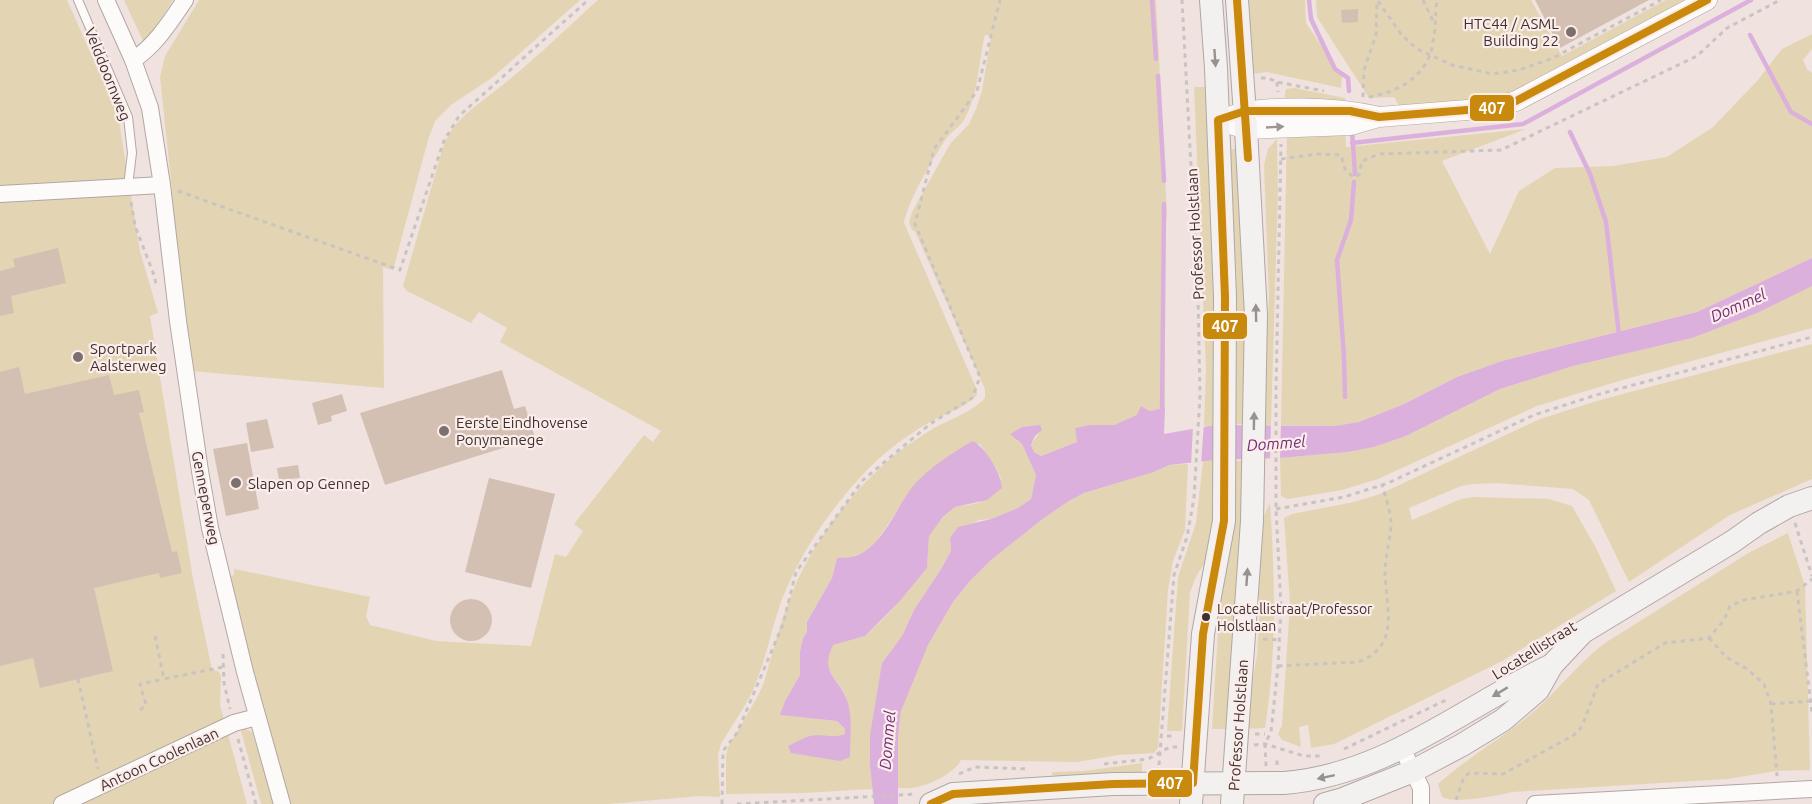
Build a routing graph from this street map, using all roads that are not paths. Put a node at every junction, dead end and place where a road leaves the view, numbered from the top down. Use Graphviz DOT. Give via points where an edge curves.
graph roads {
  1 [pos="78,0"];
  2 [pos="106,0"];
  3 [pos="185,0"];
  4 [pos="1211,0"];
  5 [pos="1237,0"];
  6 [pos="1707,0"];
  7 [pos="133,60"];
  8 [pos="1218,120"];
  9 [pos="1246,120"];
  10 [pos="162,185"];
  11 [pos="128,186"];
  12 [pos="0,194"];
  13 [pos="1812,498"];
  14 [pos="1803,518"];
  15 [pos="1732,542"];
  16 [pos="1552,665"];
  17 [pos="257,717"];
  18 [pos="1402,748"];
  19 [pos="1413,771"];
  20 [pos="1812,789"];
  21 [pos="1192,793"];
  22 [pos="1233,793"];
  23 [pos="62,804"];
  24 [pos="282,804"];
  25 [pos="931,804"];
  26 [pos="1325,804"];
  27 [pos="1421,804"];
  28 [pos="1535,804"];
  1 -- 11 [label="lane, Velddoornweg" via="128,117 132,153"];
  2 -- 7 [label="street, Velddoornweg"];
  3 -- 7 [label="street" via="146,52"];
  4 -- 8 [label="main road, Professor Holstlaan, one-way"];
  5 -- 9 [label="main road, Professor Holstlaan"];
  6 -- 9 [label="street" via="1516,101 1492,108 1379,117 1350,111"];
  7 -- 10 [label="street, Genneperweg" via="150,108"];
  8 -- 9 [label="street"];
  8 -- 21 [label="main road, Professor Holstlaan" via="1225,297 1224,520 1203,634"];
  22 -- 9 [label="main road, Professor Holstlaan, one-way" via="1252,521 1256,315"];
  10 -- 11 [label="street"];
  10 -- 17 [label="street, Genneperweg" via="178,321 210,528"];
  11 -- 12 [label="street"];
  13 -- 15 [label="main road, Locatellistraat" via="1759,522"];
  14 -- 15 [label="main road, Locatellistraat"];
  15 -- 16 [label="main road, Locatellistraat" via="1584,632"];
  16 -- 18 [label="main road, Locatellistraat, one-way"];
  16 -- 19 [label="main road, Locatellistraat" via="1538,690 1503,720"];
  17 -- 23 [label="street, Antoon Coolenlaan" via="234,723"];
  17 -- 24 [label="street, Genneperweg"];
  18 -- 19 [label="street"];
  18 -- 22 [label="main road, Locatellistraat, one-way" via="1337,774"];
  19 -- 26 [label="main road, Locatellistraat"];
  19 -- 27 [label="street" via="1421,788"];
  20 -- 28 [label="street"];
  21 -- 22 [label="main road"];
  21 -- 25 [label="main road" via="1113,784 953,794"];
}
